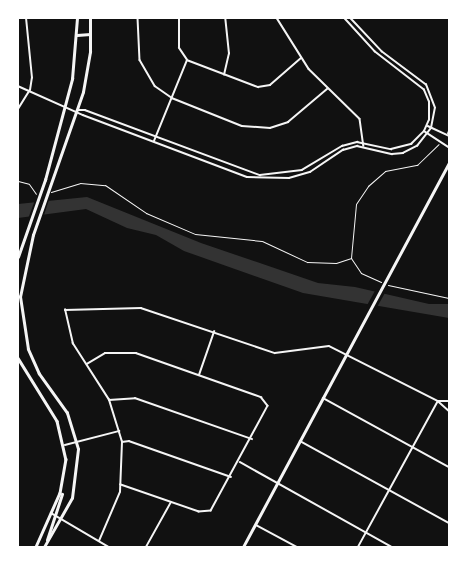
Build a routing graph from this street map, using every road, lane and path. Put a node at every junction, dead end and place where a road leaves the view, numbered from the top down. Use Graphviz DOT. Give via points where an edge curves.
graph roads {
  1 [pos="26,18"];
  2 [pos="77,18"];
  3 [pos="90,18"];
  4 [pos="138,18"];
  5 [pos="179,18"];
  6 [pos="225,18"];
  7 [pos="277,18"];
  8 [pos="344,18"];
  9 [pos="350,18"];
  10 [pos="90,34"];
  11 [pos="77,35"];
  12 [pos="301,58"];
  13 [pos="187,60"];
  14 [pos="391,60"];
  15 [pos="388,63"];
  16 [pos="224,75"];
  17 [pos="18,86"];
  18 [pos="327,89"];
  19 [pos="30,90"];
  20 [pos="172,98"];
  21 [pos="65,106"];
  22 [pos="18,109"];
  23 [pos="77,110"];
  24 [pos="428,126"];
  25 [pos="431,128"];
  26 [pos="424,131"];
  27 [pos="428,133"];
  28 [pos="449,136"];
  29 [pos="156,137"];
  30 [pos="154,141"];
  31 [pos="365,142"];
  32 [pos="441,142"];
  33 [pos="364,146"];
  34 [pos="449,147"];
  35 [pos="449,163"];
  36 [pos="227,164"];
  37 [pos="226,169"];
  38 [pos="303,170"];
  39 [pos="305,174"];
  40 [pos="18,181"];
  41 [pos="48,193"];
  42 [pos="38,195"];
  43 [pos="18,256"];
  44 [pos="351,258"];
  45 [pos="449,298"];
  46 [pos="214,332"];
  47 [pos="347,353"];
  48 [pos="18,358"];
  49 [pos="86,364"];
  50 [pos="199,375"];
  51 [pos="323,398"];
  52 [pos="109,400"];
  53 [pos="438,401"];
  54 [pos="449,401"];
  55 [pos="449,411"];
  56 [pos="119,431"];
  57 [pos="252,439"];
  58 [pos="300,441"];
  59 [pos="78,442"];
  60 [pos="122,442"];
  61 [pos="65,445"];
  62 [pos="412,447"];
  63 [pos="240,462"];
  64 [pos="449,467"];
  65 [pos="231,477"];
  66 [pos="277,483"];
  67 [pos="121,485"];
  68 [pos="62,487"];
  69 [pos="389,489"];
  70 [pos="171,502"];
  71 [pos="51,513"];
  72 [pos="56,516"];
  73 [pos="61,519"];
  74 [pos="449,523"];
  75 [pos="255,524"];
  76 [pos="366,532"];
  77 [pos="99,541"];
  78 [pos="36,547"];
  79 [pos="44,547"];
  80 [pos="109,547"];
  81 [pos="146,547"];
  82 [pos="243,547"];
  83 [pos="297,547"];
  84 [pos="358,547"];
  85 [pos="392,547"];
  1 -- 19 [label="street" via="32,61"];
  2 -- 11 [label="main road"];
  3 -- 10 [label="main road"];
  4 -- 20 [label="street" via="138,51 143,68 155,86"];
  5 -- 13 [label="street" via="179,48"];
  6 -- 16 [label="street" via="229,54"];
  7 -- 12 [label="street"];
  8 -- 15 [label="street"];
  9 -- 14 [label="street"];
  10 -- 11 [label="main road"];
  10 -- 23 [label="main road" via="86,80"];
  11 -- 21 [label="main road" via="75,63"];
  12 -- 16 [label="street" via="266,87 258,87"];
  12 -- 18 [label="street"];
  13 -- 16 [label="street"];
  13 -- 20 [label="street"];
  14 -- 15 [label="street"];
  14 -- 25 [label="street" via="421,80 429,90 435,108"];
  15 -- 24 [label="street" via="424,90 430,109"];
  17 -- 19 [label="street"];
  18 -- 20 [label="street" via="288,122 261,129 242,126"];
  18 -- 31 [label="street" via="360,119"];
  19 -- 21 [label="street"];
  19 -- 22 [label="street"];
  20 -- 29 [label="street"];
  21 -- 23 [label="street"];
  21 -- 43 [label="main road" via="43,187"];
  23 -- 29 [label="street" via="85,110"];
  23 -- 30 [label="street"];
  23 -- 59 [label="main road" via="33,235 21,292 23,330 33,362 67,413"];
  24 -- 25 [label="street"];
  24 -- 26 [label="street"];
  25 -- 27 [label="street"];
  25 -- 28 [label="street"];
  26 -- 27 [label="street"];
  26 -- 31 [label="street" via="411,144 396,149"];
  27 -- 32 [label="street"];
  27 -- 33 [label="street" via="417,146 403,152 392,154"];
  29 -- 30 [label="street"];
  29 -- 36 [label="street"];
  30 -- 37 [label="street"];
  31 -- 33 [label="street"];
  31 -- 38 [label="street" via="342,146"];
  32 -- 34 [label="street"];
  32 -- 44 [label="path" via="421,163 389,169 365,190 355,210"];
  33 -- 39 [label="street" via="343,150"];
  35 -- 47 [label="main road"];
  36 -- 37 [label="street"];
  36 -- 38 [label="street" via="260,175"];
  37 -- 39 [label="street" via="272,181"];
  38 -- 39 [label="street"];
  40 -- 42 [label="path" via="29,184"];
  41 -- 44 [label="path" via="80,183 105,185 146,213 184,231 233,240 262,241 307,262 336,263"];
  44 -- 45 [label="path" via="361,273 374,280"];
  46 -- 47 [label="street" via="275,353 318,345"];
  46 -- 49 [label="street" via="141,308 65,310 70,335"];
  46 -- 50 [label="street"];
  47 -- 51 [label="main road"];
  47 -- 53 [label="street"];
  48 -- 61 [label="main road" via="54,416"];
  49 -- 50 [label="street" via="105,354 128,352"];
  49 -- 52 [label="street"];
  50 -- 57 [label="street" via="262,397 268,406"];
  51 -- 58 [label="main road"];
  51 -- 62 [label="street"];
  52 -- 56 [label="street"];
  52 -- 57 [label="street" via="135,398"];
  53 -- 54 [label="street"];
  53 -- 55 [label="street"];
  53 -- 62 [label="street"];
  56 -- 59 [label="street"];
  56 -- 60 [label="street"];
  57 -- 63 [label="street"];
  58 -- 66 [label="main road"];
  58 -- 69 [label="street"];
  59 -- 61 [label="street"];
  59 -- 73 [label="main road" via="76,483"];
  60 -- 65 [label="street" via="128,441"];
  60 -- 67 [label="street"];
  61 -- 68 [label="main road"];
  62 -- 64 [label="street"];
  62 -- 69 [label="street"];
  63 -- 65 [label="street"];
  63 -- 66 [label="street"];
  65 -- 70 [label="street" via="215,508 201,512"];
  66 -- 75 [label="main road"];
  66 -- 76 [label="street"];
  67 -- 70 [label="street"];
  67 -- 77 [label="street" via="112,516"];
  68 -- 71 [label="main road"];
  68 -- 72 [label="main road"];
  69 -- 74 [label="street"];
  69 -- 76 [label="street"];
  70 -- 81 [label="street"];
  71 -- 72 [label="street"];
  71 -- 78 [label="main road"];
  72 -- 73 [label="street"];
  72 -- 79 [label="main road"];
  73 -- 77 [label="street"];
  73 -- 79 [label="main road"];
  75 -- 82 [label="main road"];
  75 -- 83 [label="street"];
  76 -- 84 [label="street"];
  76 -- 85 [label="street"];
  77 -- 80 [label="street"];
}
